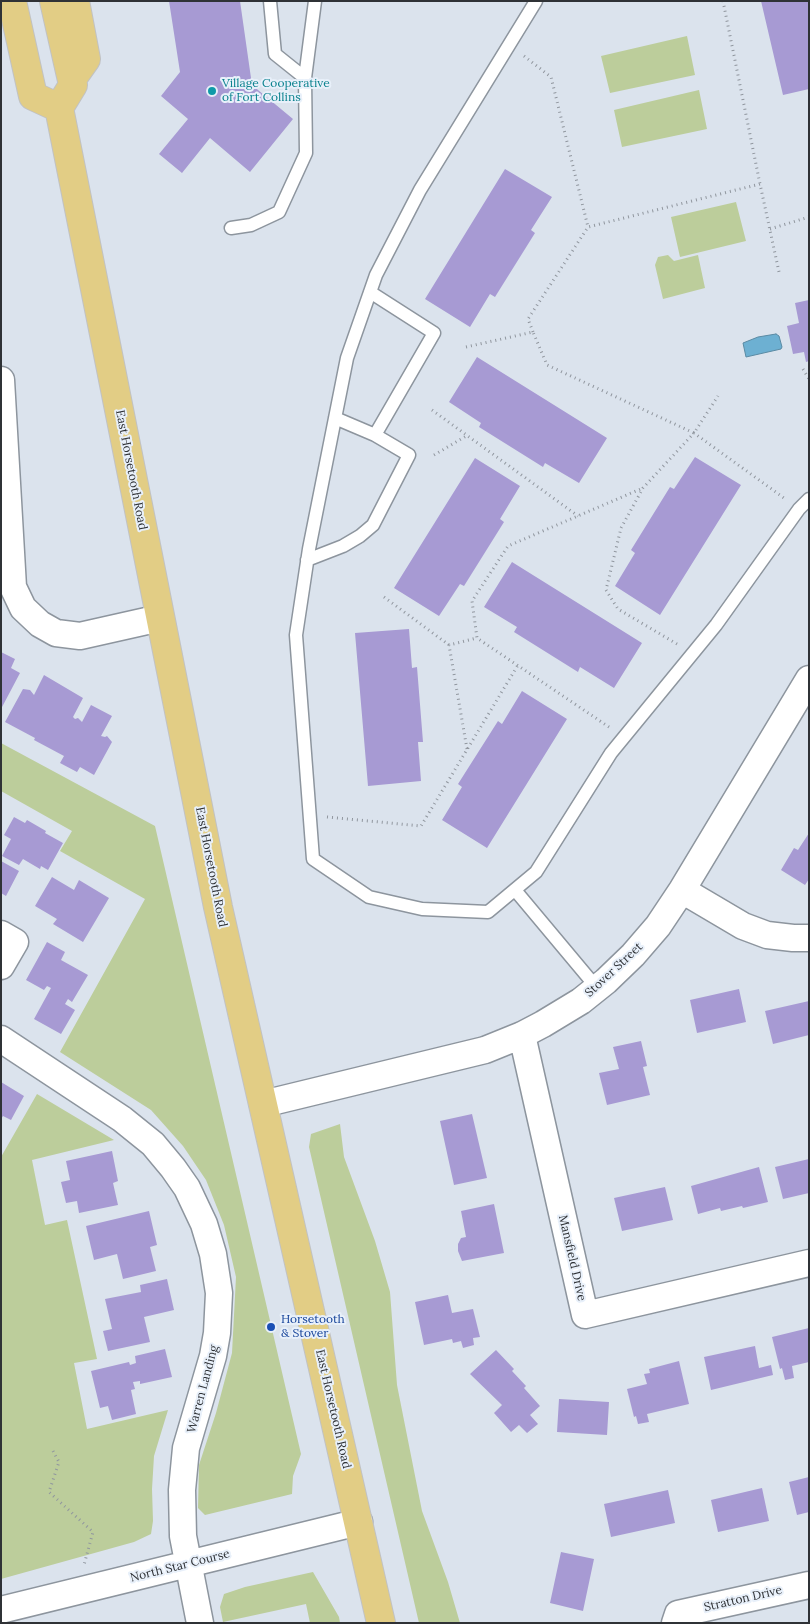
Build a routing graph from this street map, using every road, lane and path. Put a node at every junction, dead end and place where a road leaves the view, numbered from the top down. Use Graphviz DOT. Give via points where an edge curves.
graph roads {
  1 [pos="12,1"];
  2 [pos="54,1"];
  3 [pos="75,1"];
  4 [pos="270,1"];
  5 [pos="315,1"];
  6 [pos="536,1"];
  7 [pos="723,1"];
  8 [pos="509,45"];
  9 [pos="304,78"];
  10 [pos="71,79"];
  11 [pos="59,108"];
  12 [pos="760,184"];
  13 [pos="809,217"];
  14 [pos="588,227"];
  15 [pos="231,228"];
  16 [pos="770,229"];
  17 [pos="779,272"];
  18 [pos="370,292"];
  19 [pos="533,332"];
  20 [pos="466,347"];
  21 [pos="803,369"];
  22 [pos="809,379"];
  23 [pos="1,380"];
  24 [pos="718,396"];
  25 [pos="432,410"];
  26 [pos="335,418"];
  27 [pos="694,433"];
  28 [pos="375,435"];
  29 [pos="468,436"];
  30 [pos="434,455"];
  31 [pos="643,488"];
  32 [pos="809,500"];
  33 [pos="799,509"];
  34 [pos="578,516"];
  35 [pos="307,560"];
  36 [pos="384,597"];
  37 [pos="160,618"];
  38 [pos="477,638"];
  39 [pos="449,645"];
  40 [pos="692,653"];
  41 [pos="518,665"];
  42 [pos="809,679"];
  43 [pos="624,737"];
  44 [pos="467,749"];
  45 [pos="309,815"];
  46 [pos="515,890"];
  47 [pos="682,890"];
  48 [pos="1,934"];
  49 [pos="809,938"];
  50 [pos="1,966"];
  51 [pos="597,988"];
  52 [pos="522,1035"];
  53 [pos="1,1039"];
  54 [pos="263,1104"];
  55 [pos="809,1263"];
  56 [pos="53,1451"];
  57 [pos="358,1522"];
  58 [pos="188,1565"];
  59 [pos="809,1585"];
  60 [pos="76,1592"];
  61 [pos="1,1610"];
  62 [pos="676,1618"];
  63 [pos="200,1623"];
  64 [pos="381,1623"];
  1 -- 11 [label="main road" via="33,96"];
  2 -- 10 [label="main road"];
  3 -- 10 [label="main road" via="86,59"];
  4 -- 9 [label="lane" via="275,54"];
  5 -- 9 [label="lane"];
  6 -- 8 [label="lane"];
  7 -- 12 [label="path"];
  8 -- 14 [label="path" via="551,77"];
  8 -- 18 [label="lane" via="420,190"];
  9 -- 15 [label="lane" via="306,153 279,212 251,225"];
  10 -- 11 [label="main road" via="73,85"];
  11 -- 37 [label="main road, East Horsetooth Road"];
  12 -- 14 [label="path"];
  12 -- 16 [label="path"];
  13 -- 16 [label="path"];
  14 -- 19 [label="path" via="528,319"];
  16 -- 17 [label="path"];
  18 -- 26 [label="lane" via="347,358"];
  18 -- 28 [label="lane" via="434,333"];
  19 -- 20 [label="path"];
  19 -- 27 [label="path" via="546,365"];
  21 -- 22 [label="path"];
  23 -- 37 [label="street" via="12,587 23,608 56,633 80,636"];
  24 -- 27 [label="path"];
  25 -- 29 [label="path"];
  26 -- 28 [label="lane"];
  26 -- 35 [label="lane"];
  27 -- 31 [label="path"];
  27 -- 33 [label="path"];
  28 -- 35 [label="lane" via="410,455 373,525 342,546"];
  29 -- 30 [label="path"];
  29 -- 34 [label="path"];
  31 -- 34 [label="path"];
  31 -- 40 [label="path" via="621,528 606,590 618,609"];
  32 -- 33 [label="lane"];
  33 -- 40 [label="lane" via="716,625"];
  34 -- 38 [label="path" via="508,546 472,601"];
  35 -- 45 [label="lane" via="296,635"];
  36 -- 39 [label="path"];
  37 -- 54 [label="main road, East Horsetooth Road" via="218,907"];
  38 -- 39 [label="path"];
  38 -- 41 [label="path"];
  39 -- 44 [label="path"];
  40 -- 43 [label="lane"];
  41 -- 43 [label="path"];
  41 -- 44 [label="path"];
  42 -- 47 [label="street, Stover Street"];
  43 -- 46 [label="lane" via="536,872"];
  44 -- 45 [label="path" via="421,826"];
  45 -- 46 [label="lane" via="313,859 369,898 422,909 488,912"];
  46 -- 51 [label="lane"];
  47 -- 49 [label="street" via="743,926 767,935"];
  47 -- 51 [label="street, Stover Street" via="658,926 633,955"];
  48 -- 50 [label="street" via="15,942"];
  51 -- 52 [label="street, Stover Street"];
  52 -- 54 [label="street, Stover Street" via="485,1050"];
  52 -- 55 [label="street, Mansfield Drive" via="585,1315"];
  53 -- 58 [label="street, Warren Landing" via="122,1119 153,1144 187,1188 204,1224 219,1293 213,1356 186,1448 182,1490 183,1536"];
  54 -- 57 [label="main road, East Horsetooth Road"];
  56 -- 60 [label="path" via="59,1462 49,1492 93,1532"];
  57 -- 58 [label="street, North Star Course"];
  57 -- 64 [label="main road, East Horsetooth Road"];
  58 -- 60 [label="street, North Star Course"];
  58 -- 63 [label="street, Warren Landing"];
  59 -- 62 [label="street, Stratton Drive"];
  60 -- 61 [label="street, North Star Course"];
}
